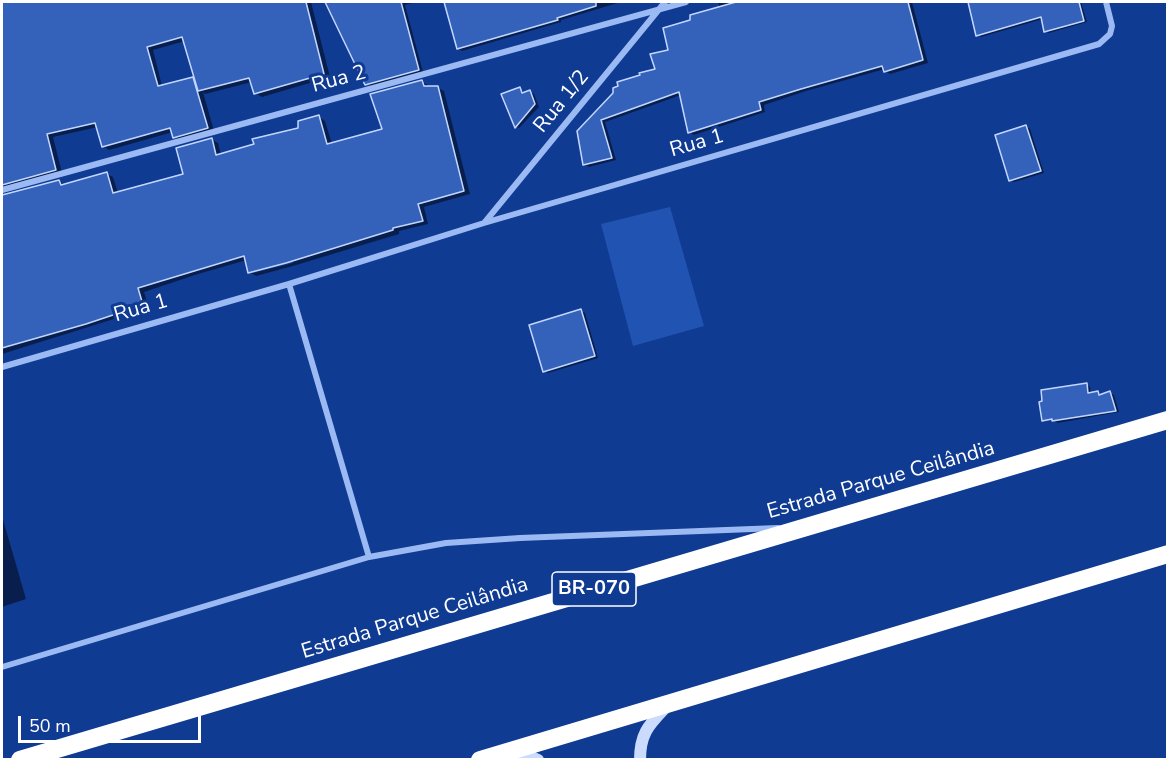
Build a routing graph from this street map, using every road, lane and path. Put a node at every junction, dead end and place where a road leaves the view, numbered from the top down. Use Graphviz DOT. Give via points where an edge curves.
graph roads {
  1 [pos="665,2"];
  2 [pos="686,2"];
  3 [pos="1106,2"];
  4 [pos="659,9"];
  5 [pos="2,189"];
  6 [pos="484,223"];
  7 [pos="289,284"];
  8 [pos="2,367"];
  9 [pos="1167,420"];
  10 [pos="802,527"];
  11 [pos="1167,554"];
  12 [pos="369,557"];
  13 [pos="2,667"];
  14 [pos="670,703"];
  15 [pos="507,751"];
  16 [pos="20,759"];
  17 [pos="480,759"];
  18 [pos="538,759"];
  19 [pos="640,759"];
  1 -- 4 [label="street, Rua 1/2"];
  2 -- 4 [label="street, Rua 2"];
  3 -- 6 [label="street, Rua 1" via="1112,26 1099,44"];
  4 -- 5 [label="street, Rua 2"];
  4 -- 6 [label="street, Rua 1/2"];
  6 -- 7 [label="street, Rua 1"];
  7 -- 8 [label="street, Rua 1"];
  7 -- 12 [label="street"];
  9 -- 10 [label="highway, Estrada Parque Ceilândia / BR-070"];
  10 -- 12 [label="street" via="446,543"];
  10 -- 16 [label="highway, Estrada Parque Ceilândia / BR-070"];
  11 -- 14 [label="highway"];
  12 -- 13 [label="street"];
  14 -- 15 [label="highway"];
  14 -- 19 [label="main road" via="642,738"];
  15 -- 17 [label="highway"];
  15 -- 18 [label="main road"];
}
